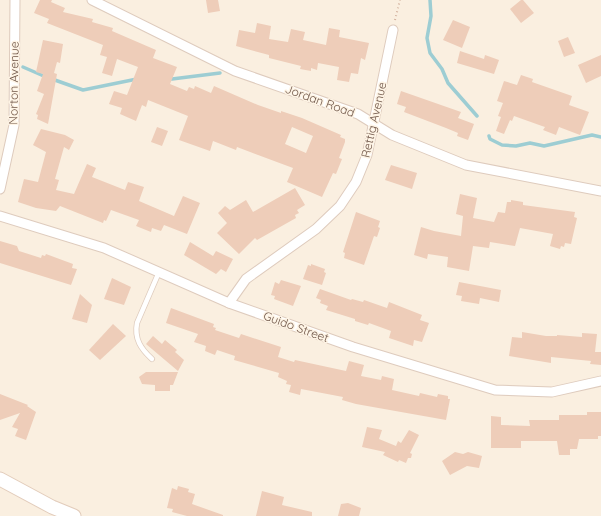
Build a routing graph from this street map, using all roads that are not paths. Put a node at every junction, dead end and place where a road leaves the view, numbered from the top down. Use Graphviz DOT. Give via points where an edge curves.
graph roads {
  1 [pos="15,0"];
  2 [pos="92,0"];
  3 [pos="393,30"];
  4 [pos="374,124"];
  5 [pos="0,189"];
  6 [pos="601,191"];
  7 [pos="0,216"];
  8 [pos="159,272"];
  9 [pos="229,303"];
  10 [pos="152,359"];
  11 [pos="601,381"];
  12 [pos="0,479"];
  13 [pos="74,516"];
  1 -- 5 [label="street, Norton Avenue" via="14,125"];
  2 -- 4 [label="street, Jordan Road" via="235,71 358,114"];
  3 -- 4 [label="street, Rettig Avenue"];
  4 -- 6 [label="street, Jordan Road" via="392,135 466,165"];
  4 -- 9 [label="street, Rettig Avenue" via="367,155 356,182 340,206 316,229 246,279"];
  7 -- 8 [label="street, Guido Street" via="104,248"];
  8 -- 9 [label="street, Guido Street"];
  8 -- 10 [label="lane" via="136,331 141,348"];
  9 -- 11 [label="street, Guido Street" via="353,347 495,390 552,392"];
  12 -- 13 [label="street"];
}
